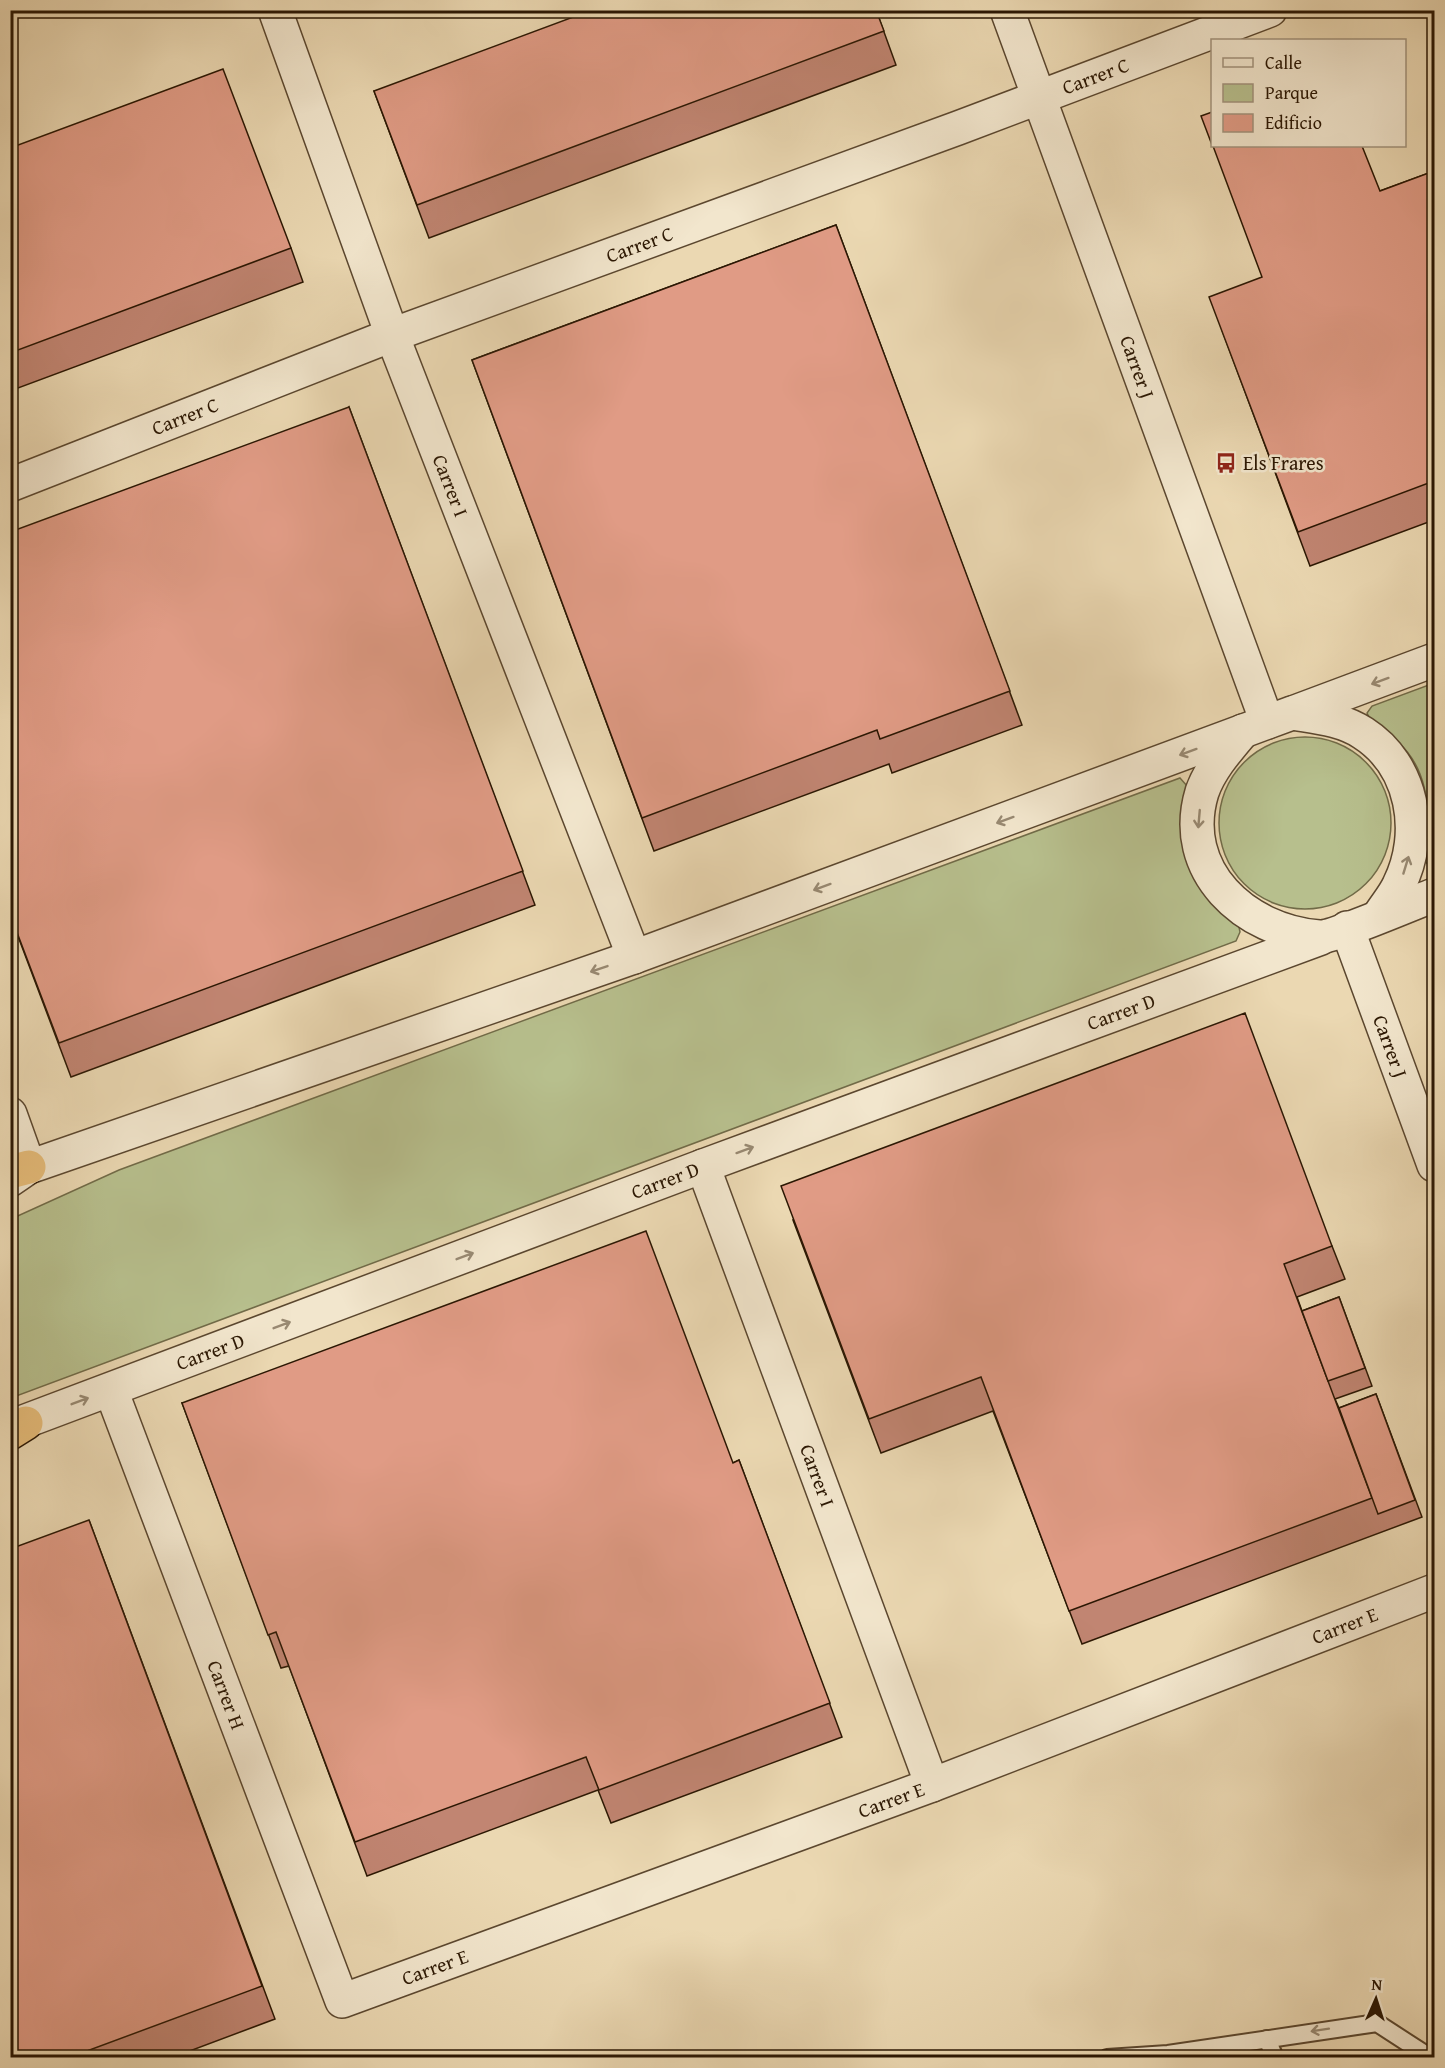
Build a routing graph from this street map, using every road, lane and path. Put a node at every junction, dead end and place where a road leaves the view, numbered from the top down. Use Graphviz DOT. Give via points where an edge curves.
graph roads {
  1 [pos="275,10"];
  2 [pos="1007,10"];
  3 [pos="1270,10"];
  4 [pos="1040,98"];
  5 [pos="392,335"];
  6 [pos="10,485"];
  7 [pos="1434,660"];
  8 [pos="1267,722"];
  9 [pos="1434,895"];
  10 [pos="1378,916"];
  11 [pos="1334,933"];
  12 [pos="634,957"];
  13 [pos="10,1114"];
  14 [pos="703,1166"];
  15 [pos="1434,1166"];
  16 [pos="17,1173"];
  17 [pos="111,1390"];
  18 [pos="16,1428"];
  19 [pos="1434,1591"];
  20 [pos="932,1785"];
  21 [pos="342,2001"];
  22 [pos="1267,2039"];
  23 [pos="1107,2058"];
  24 [pos="1275,2058"];
  25 [pos="1431,2058"];
  1 -- 5 [label="street, Carrer I"];
  2 -- 4 [label="street, Carrer J"];
  3 -- 4 [label="street, Carrer C"];
  4 -- 5 [label="street, Carrer C"];
  4 -- 8 [label="street, Carrer J"];
  5 -- 6 [label="street, Carrer C"];
  5 -- 12 [label="street, Carrer I"];
  7 -- 8 [label="street, one-way"];
  10 -- 8 [label="street, one-way" via="1400,885 1408,857 1414,822 1407,787 1389,756 1362,732 1329,719"];
  8 -- 11 [label="street, one-way" via="1218,760 1202,792 1198,827 1205,862 1222,892 1250,916 1283,929"];
  8 -- 12 [label="street, one-way"];
  9 -- 10 [label="street"];
  10 -- 11 [label="street, Carrer D"];
  14 -- 11 [label="street, Carrer D, one-way"];
  11 -- 15 [label="street, Carrer J"];
  12 -- 16 [label="street, one-way"];
  13 -- 16 [label="street"];
  17 -- 14 [label="street, Carrer D, one-way"];
  14 -- 20 [label="street, Carrer I"];
  18 -- 17 [label="street, Carrer D, one-way"];
  17 -- 21 [label="street, Carrer H"];
  19 -- 20 [label="street, Carrer E"];
  20 -- 21 [label="street, Carrer E"];
  22 -- 23 [label="lane" via="1168,2054"];
  22 -- 24 [label="lane"];
  25 -- 22 [label="lane, one-way" via="1377,2023"];
}
